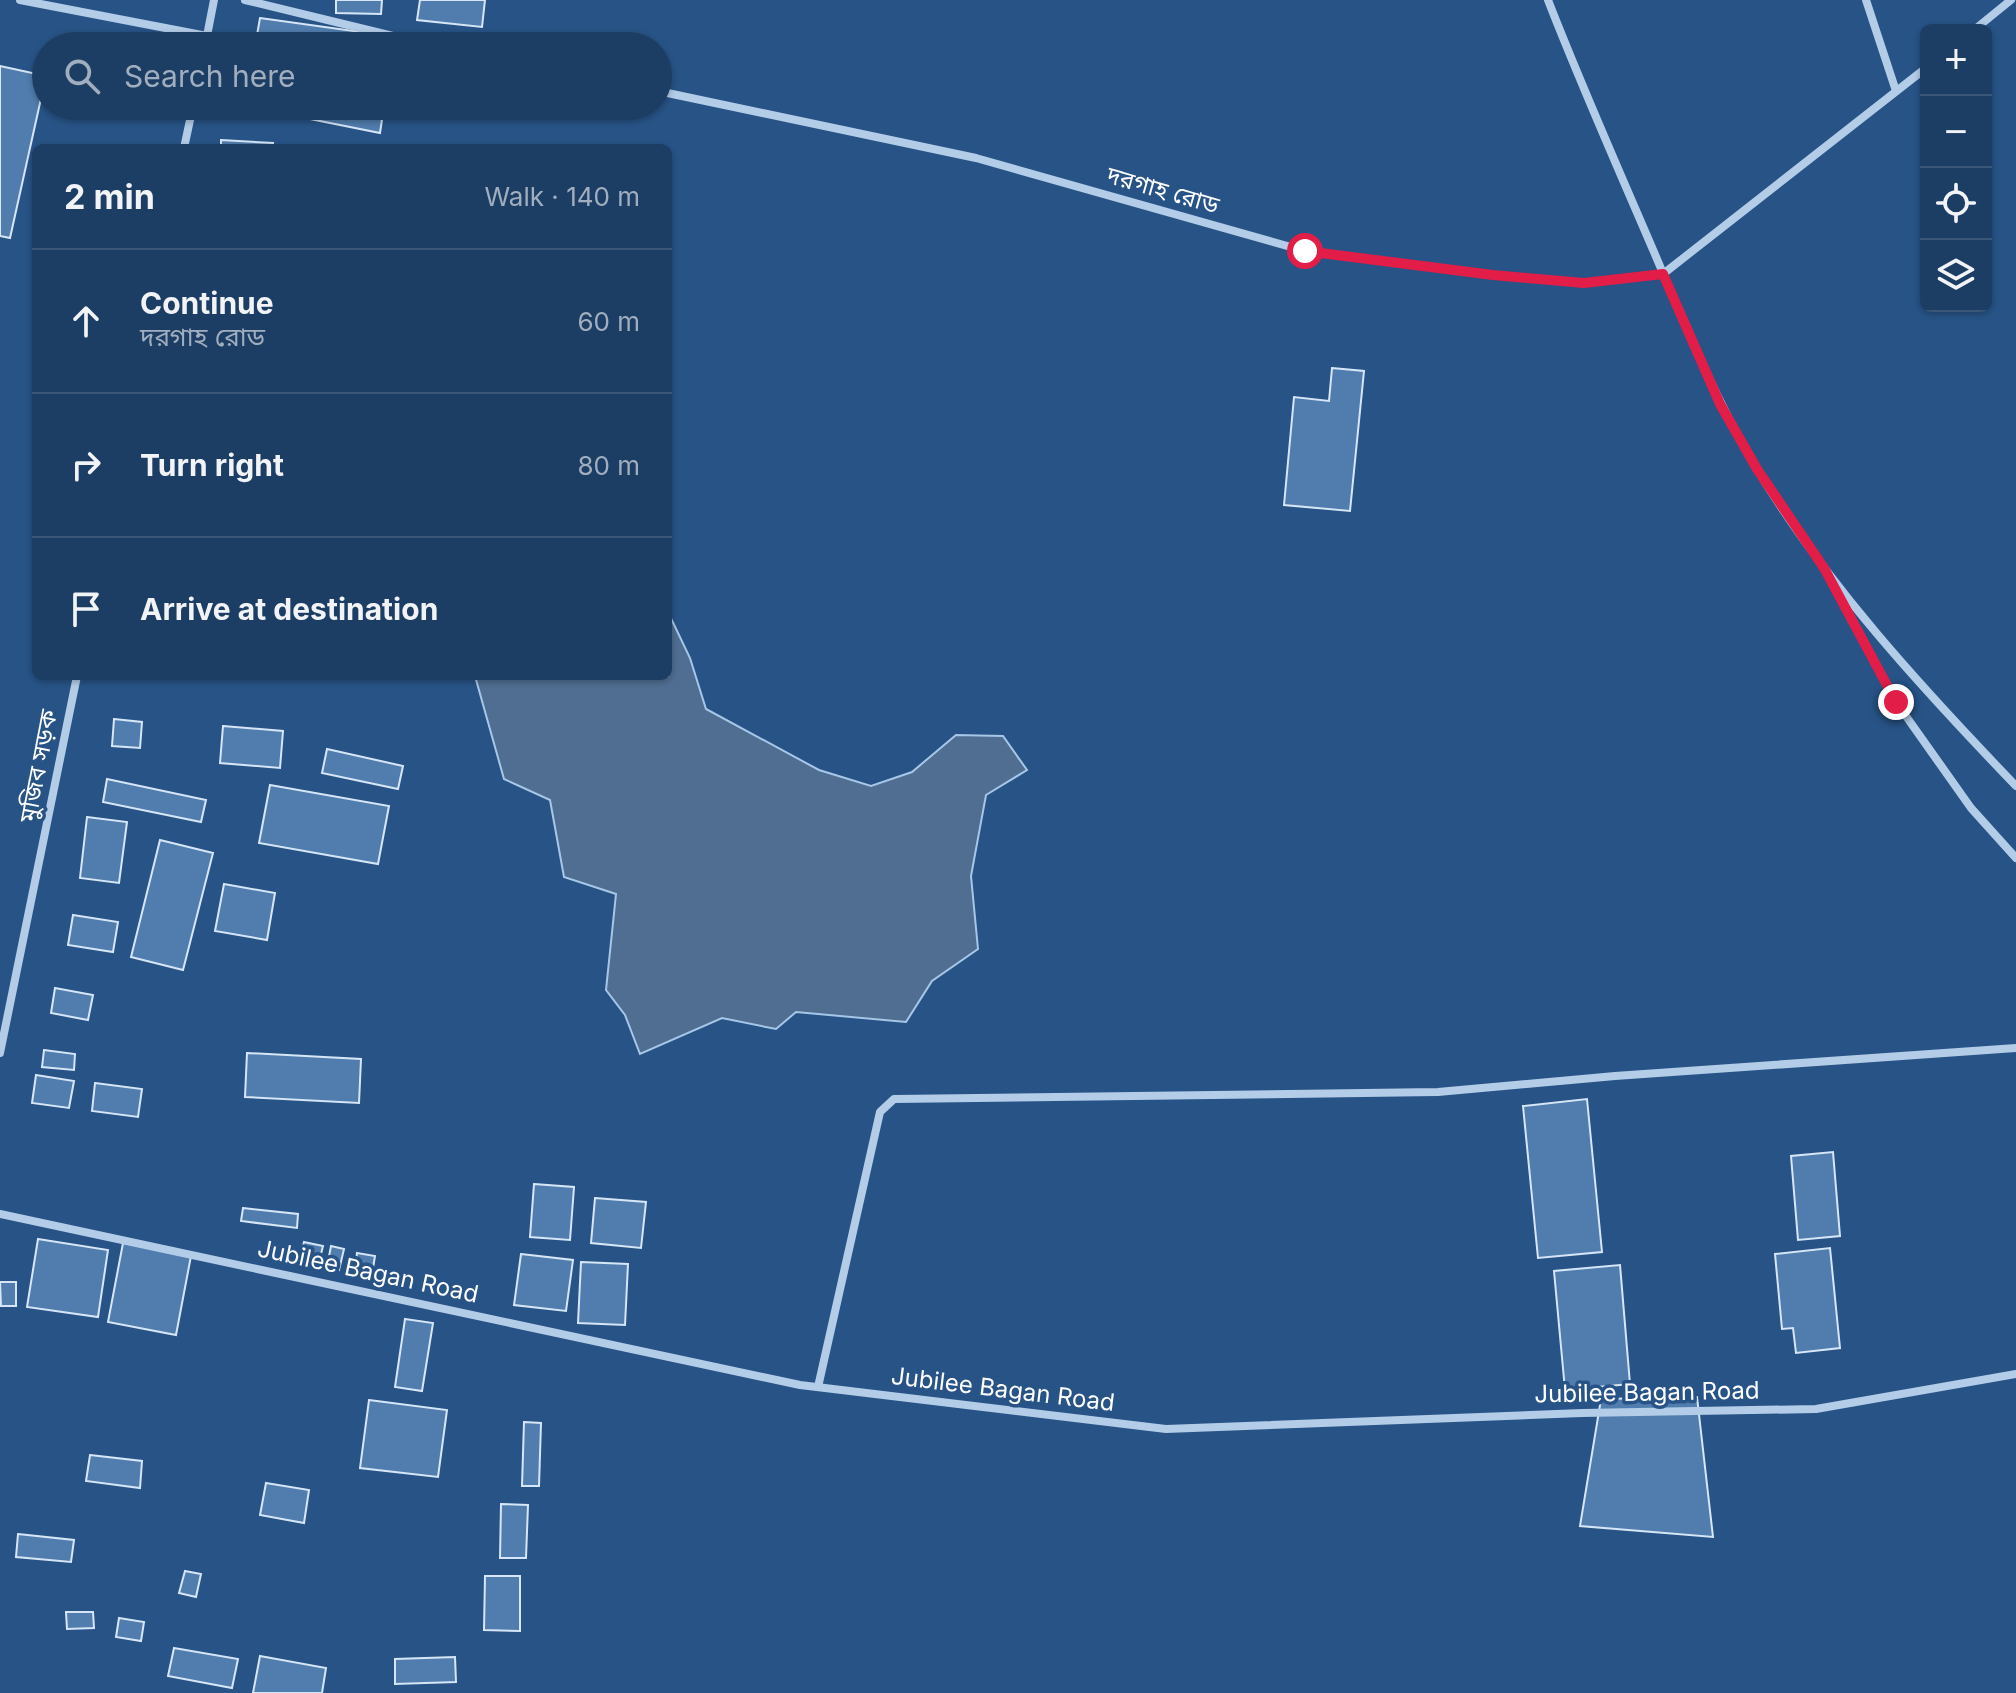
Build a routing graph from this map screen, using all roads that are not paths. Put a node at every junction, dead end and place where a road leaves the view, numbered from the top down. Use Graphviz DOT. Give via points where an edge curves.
graph roads {
  1 [pos="20,0"];
  2 [pos="214,0"];
  3 [pos="245,0"];
  4 [pos="1548,0"];
  5 [pos="1866,0"];
  6 [pos="2011,0"];
  7 [pos="1981,24"];
  8 [pos="186,32"];
  9 [pos="208,32"];
  10 [pos="376,32"];
  11 [pos="1920,73"];
  12 [pos="1896,91"];
  13 [pos="672,94"];
  14 [pos="190,120"];
  15 [pos="185,144"];
  16 [pos="1663,274"];
  17 [pos="1824,568"];
  18 [pos="76,680"];
  19 [pos="2016,786"];
  20 [pos="2016,858"];
  21 [pos="2016,1048"];
  22 [pos="0,1053"];
  23 [pos="0,1214"];
  24 [pos="2016,1374"];
  25 [pos="818,1387"];
  1 -- 8 [label="street"];
  2 -- 9 [label="street"];
  3 -- 10 [label="street"];
  4 -- 16 [label="street"];
  5 -- 12 [label="street"];
  6 -- 7 [label="street"];
  11 -- 12 [label="street"];
  12 -- 16 [label="street"];
  13 -- 16 [label="street, দরগাহ রোড" via="976,158 1305,251 1584,283"];
  14 -- 15 [label="street"];
  16 -- 17 [label="street" via="1720,404"];
  17 -- 19 [label="street" via="1928,694"];
  17 -- 20 [label="street" via="1896,702 1971,808"];
  18 -- 22 [label="street, মুজিব সড়ক"];
  21 -- 25 [label="street" via="1438,1092 894,1099 880,1112"];
  23 -- 25 [label="street, Jubilee Bagan Road"];
  24 -- 25 [label="street, Jubilee Bagan Road" via="1816,1409 1166,1429"];
}
